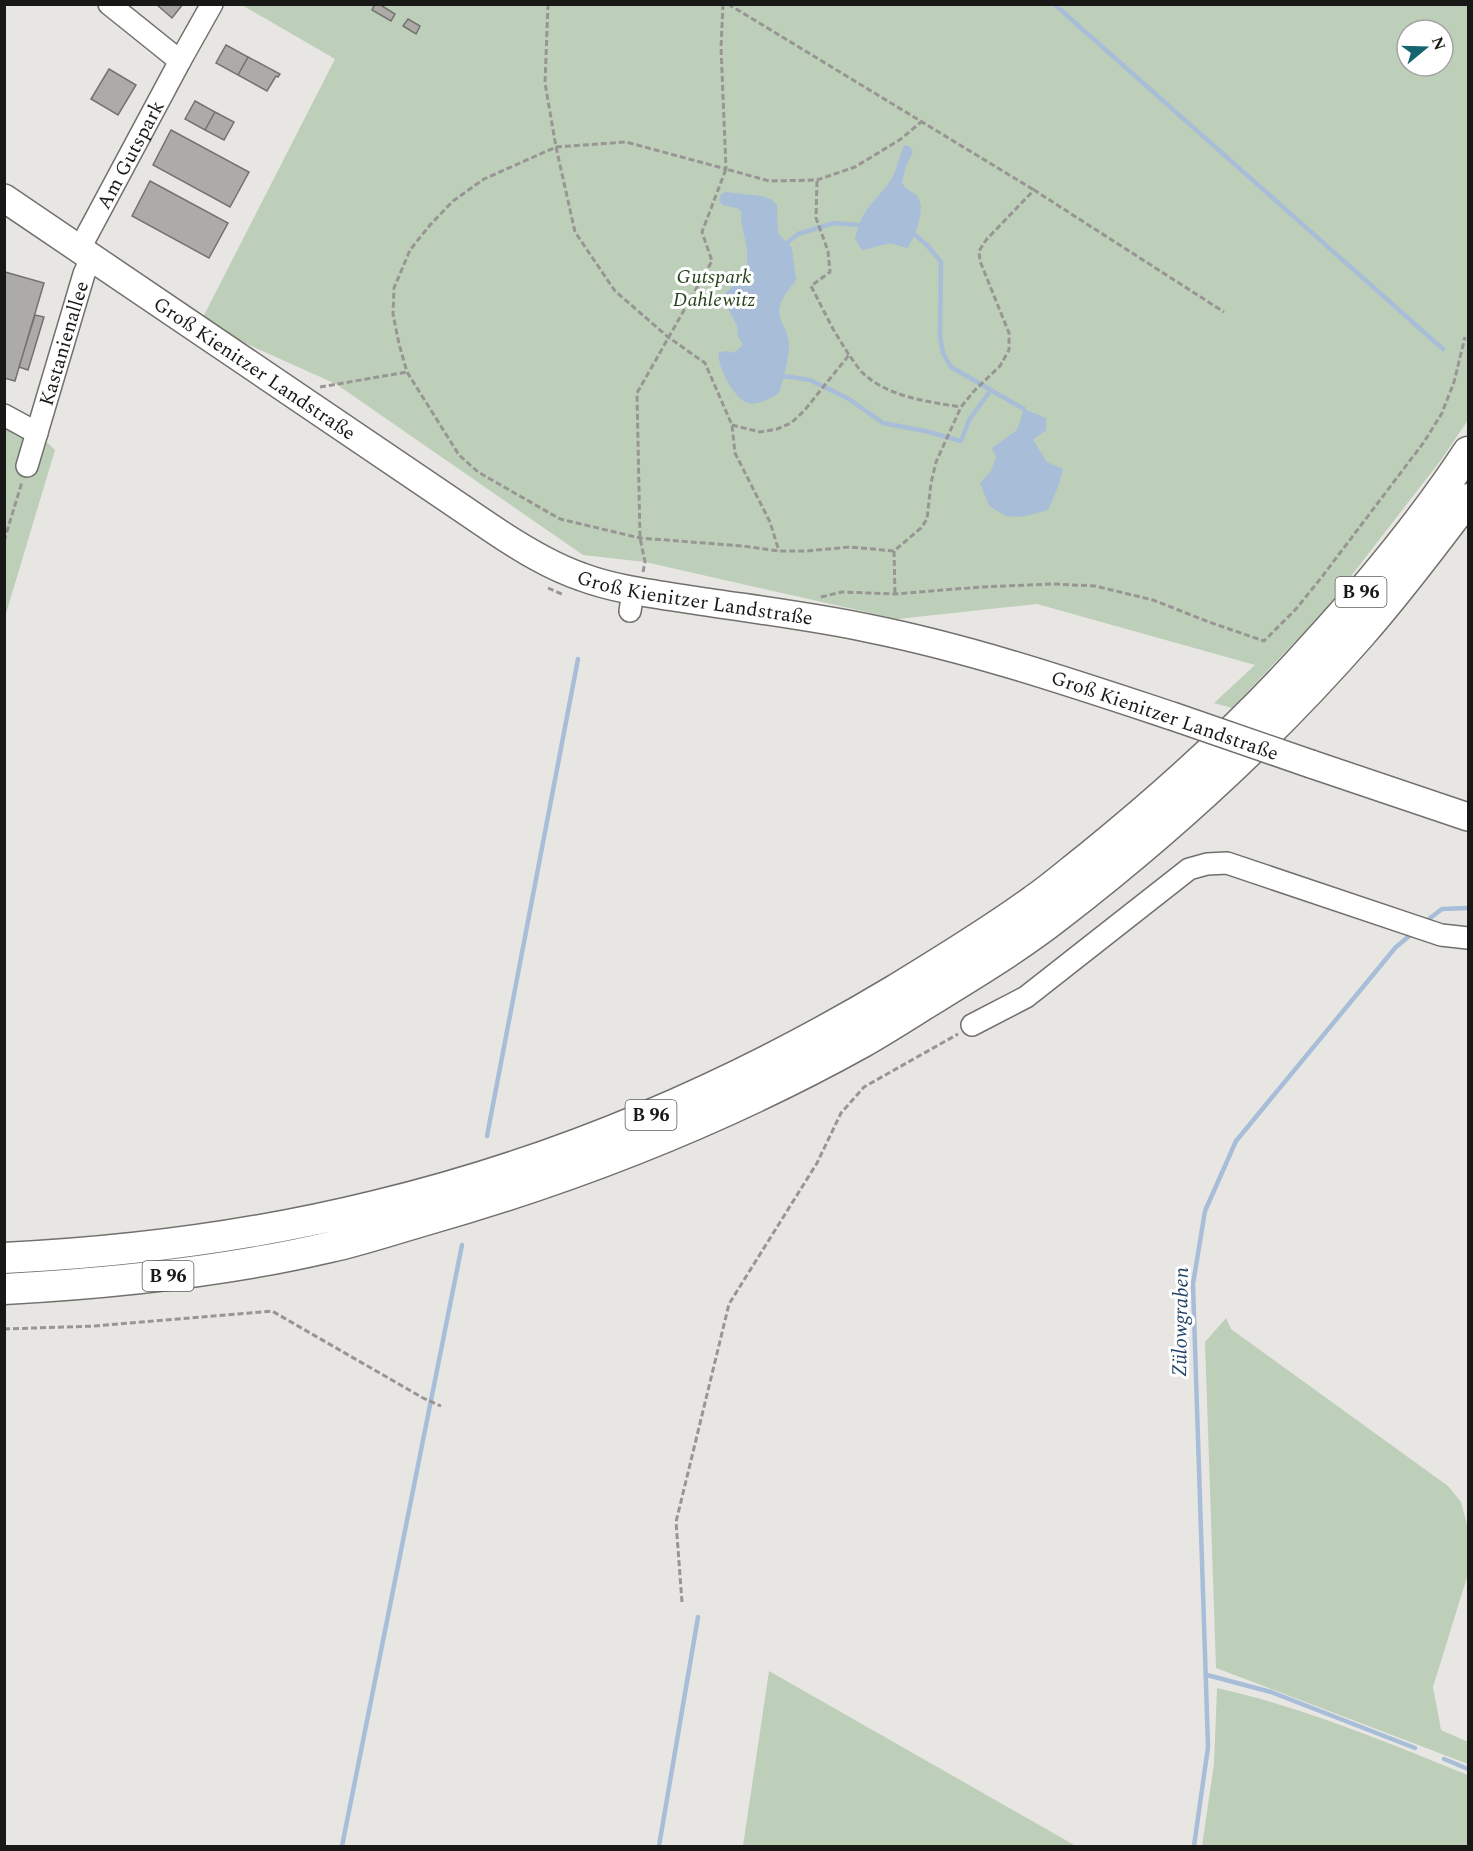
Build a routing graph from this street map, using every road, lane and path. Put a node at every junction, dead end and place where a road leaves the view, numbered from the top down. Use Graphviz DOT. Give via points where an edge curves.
graph roads {
  1 [pos="109,4"];
  2 [pos="212,4"];
  3 [pos="548,4"];
  4 [pos="723,4"];
  5 [pos="728,4"];
  6 [pos="180,61"];
  7 [pos="921,122"];
  8 [pos="556,147"];
  9 [pos="726,169"];
  10 [pos="817,180"];
  11 [pos="1034,190"];
  12 [pos="4,198"];
  13 [pos="86,252"];
  14 [pos="1224,312"];
  15 [pos="668,337"];
  16 [pos="1465,337"];
  17 [pos="849,355"];
  18 [pos="407,372"];
  19 [pos="291,393"];
  20 [pos="961,407"];
  21 [pos="4,415"];
  22 [pos="732,425"];
  23 [pos="37,433"];
  24 [pos="1468,452"];
  25 [pos="27,466"];
  26 [pos="1468,498"];
  27 [pos="640,538"];
  28 [pos="4,541"];
  29 [pos="779,551"];
  30 [pos="894,551"];
  31 [pos="546,587"];
  32 [pos="895,594"];
  33 [pos="564,595"];
  34 [pos="634,598"];
  35 [pos="806,617"];
  36 [pos="1468,817"];
  37 [pos="1468,938"];
  38 [pos="972,1025"];
  39 [pos="4,1258"];
  40 [pos="4,1288"];
  41 [pos="4,1329"];
  42 [pos="441,1406"];
  43 [pos="682,1602"];
  1 -- 6 [label="street"];
  2 -- 6 [label="street, Am Gutspark"];
  3 -- 8 [label="path" via="545,83"];
  4 -- 9 [label="path"];
  5 -- 7 [label="path"];
  6 -- 13 [label="street, Am Gutspark"];
  7 -- 10 [label="path" via="855,167"];
  7 -- 11 [label="path"];
  8 -- 9 [label="path" via="626,142"];
  8 -- 15 [label="path" via="575,232 615,291"];
  8 -- 18 [label="path" via="484,178 453,201 410,250 394,288 393,314"];
  9 -- 10 [label="path" via="769,181"];
  9 -- 15 [label="path" via="702,232 712,261"];
  10 -- 17 [label="path" via="816,218 828,251 830,272 811,286"];
  11 -- 14 [label="path"];
  11 -- 20 [label="path" via="979,251 1009,333 1009,350 1000,366"];
  12 -- 13 [label="main road, Groß Kienitzer Landstraße"];
  13 -- 19 [label="main road, Groß Kienitzer Landstraße"];
  13 -- 23 [label="street, Kastanienallee" via="84,274"];
  15 -- 22 [label="path" via="705,363"];
  15 -- 27 [label="path" via="636,393"];
  16 -- 32 [label="path" via="1454,382 1436,423 1321,578 1264,642 1153,600 1095,586 1053,584"];
  17 -- 20 [label="path" via="864,374 879,384 928,402"];
  17 -- 22 [label="path" via="791,423 760,432"];
  18 -- 19 [label="path"];
  18 -- 27 [label="path" via="459,455 478,472 560,519"];
  19 -- 34 [label="main road, Groß Kienitzer Landstraße" via="516,545"];
  20 -- 30 [label="path" via="936,462 927,519"];
  21 -- 23 [label="street, Kastanienallee"];
  22 -- 29 [label="path" via="735,453 766,514"];
  23 -- 25 [label="street, Kastanienallee"];
  24 -- 39 [label="highway, B 96" via="1402,543 1342,616 1207,756 1036,899 848,1018 745,1073 655,1114 539,1158 450,1186 376,1206 236,1234 150,1247"];
  25 -- 28 [label="path"];
  26 -- 40 [label="highway, B 96" via="1363,632 1227,773 1054,919 975,974 863,1042 674,1134 579,1172 457,1211 330,1247 244,1264 159,1277"];
  27 -- 29 [label="path"];
  27 -- 34 [label="path" via="645,562"];
  29 -- 30 [label="path" via="850,547"];
  30 -- 32 [label="path"];
  31 -- 33 [label="path"];
  32 -- 35 [label="path" via="842,592 823,596 813,599"];
  34 -- 35 [label="main road, Groß Kienitzer Landstraße"];
  35 -- 36 [label="main road, Groß Kienitzer Landstraße, bridge" via="877,630 1041,672"];
  37 -- 38 [label="street" via="1441,934 1227,863 1208,864 1189,869 1026,997"];
  38 -- 43 [label="path" via="864,1087 841,1113 817,1163 729,1304 676,1522"];
  41 -- 42 [label="path" via="95,1326 272,1311"];
}
